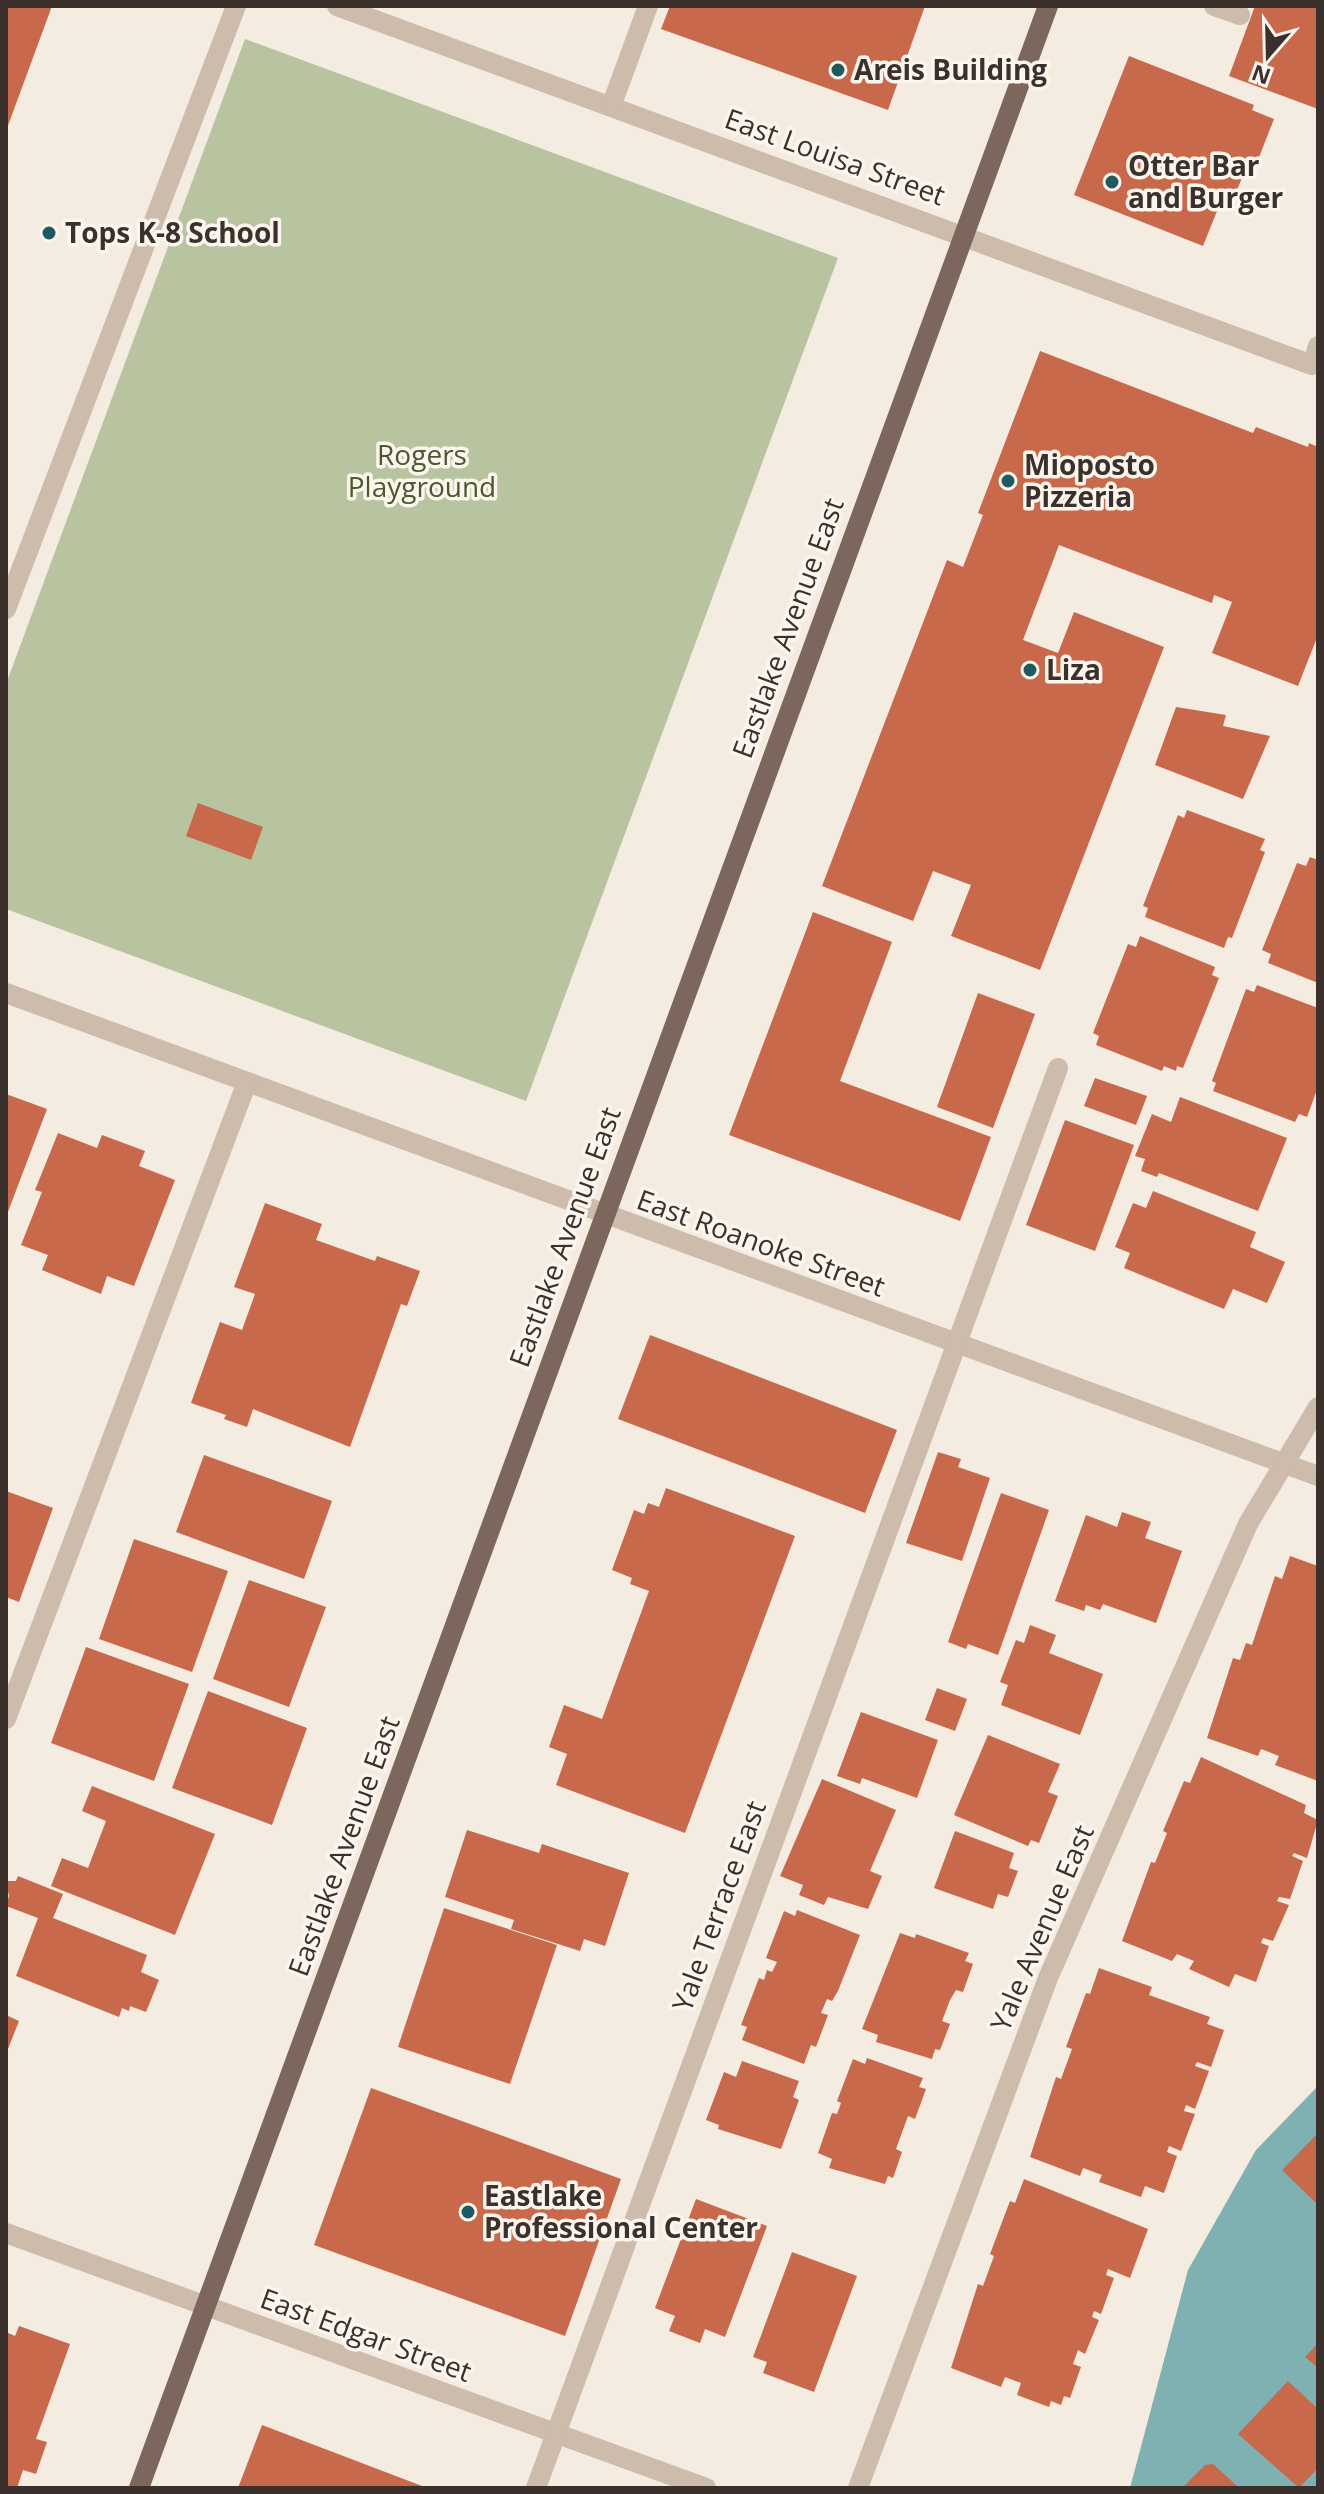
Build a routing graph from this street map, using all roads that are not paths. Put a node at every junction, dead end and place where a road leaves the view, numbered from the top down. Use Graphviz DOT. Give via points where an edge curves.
graph roads {
  1 [pos="236,6"];
  2 [pos="337,6"];
  3 [pos="648,6"];
  4 [pos="1048,6"];
  5 [pos="1214,6"];
  6 [pos="1240,15"];
  7 [pos="612,104"];
  8 [pos="962,235"];
  9 [pos="1315,356"];
  10 [pos="6,609"];
  11 [pos="6,993"];
  12 [pos="1058,1068"];
  13 [pos="247,1082"];
  14 [pos="603,1215"];
  15 [pos="955,1344"];
  16 [pos="1318,1407"];
  17 [pos="1284,1463"];
  18 [pos="1318,1476"];
  19 [pos="6,1719"];
  20 [pos="6,2233"];
  21 [pos="206,2306"];
  22 [pos="555,2433"];
  23 [pos="139,2488"];
  24 [pos="536,2488"];
  25 [pos="706,2488"];
  26 [pos="858,2488"];
  1 -- 10 [label="street"];
  2 -- 7 [label="street, East Louisa Street"];
  3 -- 7 [label="street"];
  4 -- 8 [label="main road, Eastlake Avenue East"];
  5 -- 6 [label="street"];
  7 -- 8 [label="street, East Louisa Street"];
  8 -- 9 [label="street, East Louisa Street" via="1120,297"];
  8 -- 14 [label="main road, Eastlake Avenue East"];
  11 -- 13 [label="street, East Roanoke Street"];
  12 -- 15 [label="street, Yale Terrace East"];
  13 -- 14 [label="street, East Roanoke Street"];
  13 -- 19 [label="street"];
  14 -- 15 [label="street, East Roanoke Street"];
  14 -- 21 [label="main road, Eastlake Avenue East"];
  15 -- 17 [label="street, East Roanoke Street"];
  15 -- 22 [label="street, Yale Terrace East"];
  16 -- 17 [label="street, Yale Avenue East"];
  17 -- 18 [label="street, East Roanoke Street"];
  17 -- 26 [label="street, Yale Avenue East" via="1248,1524 1048,1978"];
  20 -- 21 [label="street, East Edgar Street"];
  21 -- 22 [label="street, East Edgar Street"];
  21 -- 23 [label="main road, Eastlake Avenue East"];
  22 -- 24 [label="street, Yale Terrace East"];
  22 -- 25 [label="street, East Edgar Street"];
}
